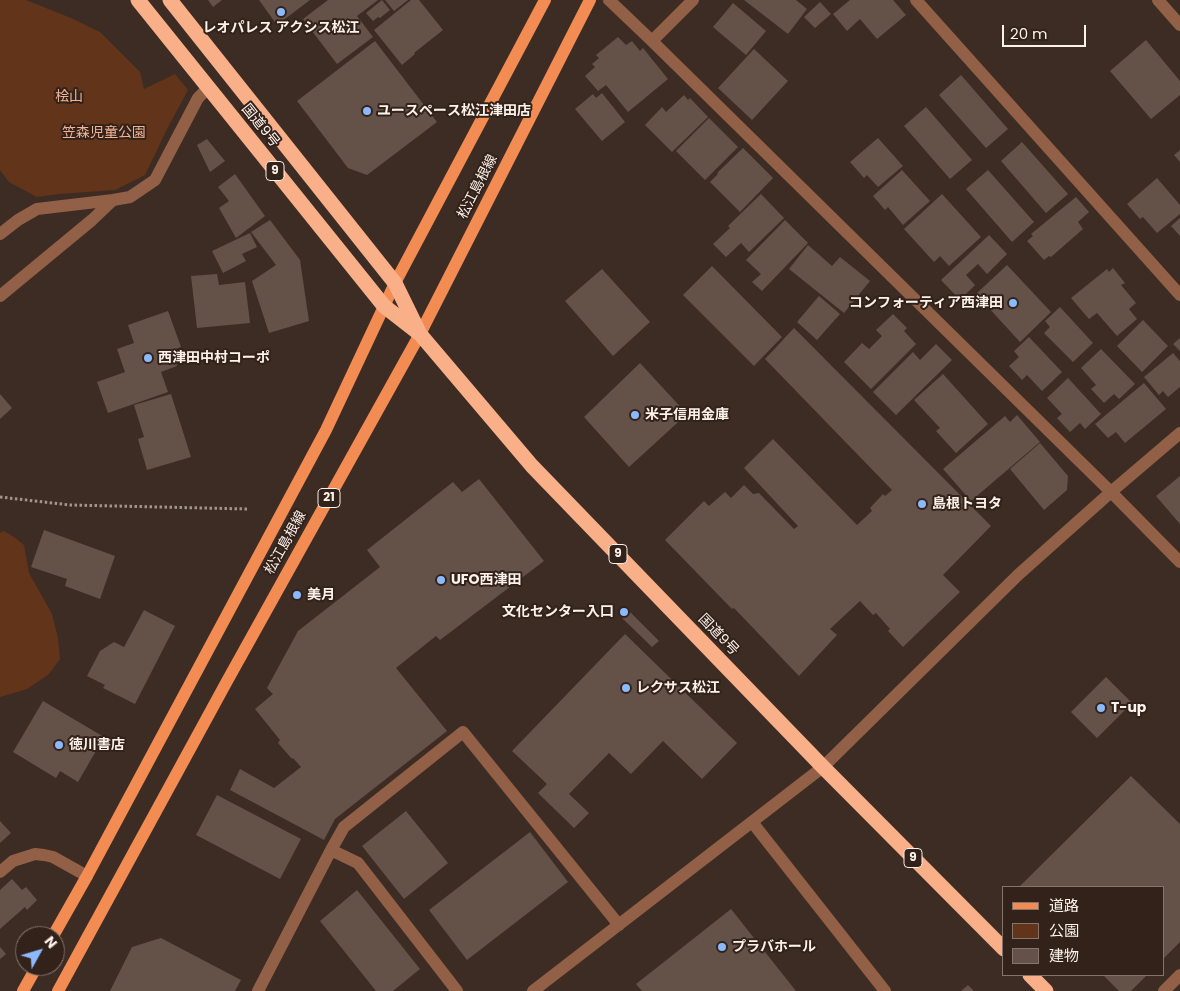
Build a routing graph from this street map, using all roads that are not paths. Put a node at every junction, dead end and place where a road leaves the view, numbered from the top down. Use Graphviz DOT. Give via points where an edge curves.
graph roads {
  1 [pos="138,0"];
  2 [pos="170,0"];
  3 [pos="545,0"];
  4 [pos="590,0"];
  5 [pos="609,0"];
  6 [pos="693,0"];
  7 [pos="916,0"];
  8 [pos="1158,0"];
  9 [pos="1180,24"];
  10 [pos="652,42"];
  11 [pos="208,88"];
  12 [pos="113,200"];
  13 [pos="0,234"];
  14 [pos="395,282"];
  15 [pos="1180,295"];
  16 [pos="0,296"];
  17 [pos="384,306"];
  18 [pos="420,334"];
  19 [pos="1180,433"];
  20 [pos="1111,492"];
  21 [pos="1180,562"];
  22 [pos="823,767"];
  23 [pos="752,822"];
  24 [pos="332,850"];
  25 [pos="0,872"];
  26 [pos="87,876"];
  27 [pos="619,925"];
  28 [pos="60,926"];
  29 [pos="1002,947"];
  30 [pos="1180,975"];
  31 [pos="31,976"];
  32 [pos="1031,976"];
  33 [pos="23,991"];
  34 [pos="58,991"];
  35 [pos="258,991"];
  36 [pos="458,991"];
  37 [pos="533,991"];
  38 [pos="885,991"];
  39 [pos="1046,991"];
  40 [pos="1164,991"];
  1 -- 11 [label="highway, 国道9号 / 9"];
  2 -- 14 [label="highway, 国道9号 / 9"];
  3 -- 14 [label="main road, 松江島根線 / 21"];
  4 -- 18 [label="main road, 松江島根線 / 21"];
  5 -- 10 [label="street"];
  6 -- 10 [label="street"];
  7 -- 15 [label="street"];
  8 -- 9 [label="street"];
  10 -- 20 [label="street"];
  11 -- 12 [label="street" via="198,98 155,180 130,197"];
  11 -- 17 [label="highway, 国道9号 / 9"];
  12 -- 13 [label="street" via="37,209"];
  12 -- 16 [label="street"];
  14 -- 17 [label="main road, 松江島根線 / 21"];
  14 -- 18 [label="highway, 国道9号 / 9"];
  17 -- 18 [label="highway, 国道9号 / 9"];
  17 -- 26 [label="main road, 松江島根線 / 21" via="326,430"];
  18 -- 22 [label="highway, 国道9号 / 9" via="532,466"];
  18 -- 34 [label="main road, 松江島根線 / 21"];
  19 -- 20 [label="street"];
  20 -- 21 [label="street"];
  20 -- 22 [label="street" via="1018,575"];
  22 -- 23 [label="street"];
  22 -- 29 [label="highway, 国道9号 / 9"];
  23 -- 27 [label="street"];
  23 -- 38 [label="street"];
  24 -- 27 [label="street" via="344,827 463,732"];
  24 -- 35 [label="street"];
  24 -- 36 [label="street" via="358,863"];
  25 -- 26 [label="street" via="14,861 35,854 53,857"];
  26 -- 28 [label="main road, 松江島根線 / 21"];
  27 -- 37 [label="street"];
  30 -- 40 [label="street"];
  31 -- 33 [label="main road"];
  32 -- 39 [label="highway"];
}
